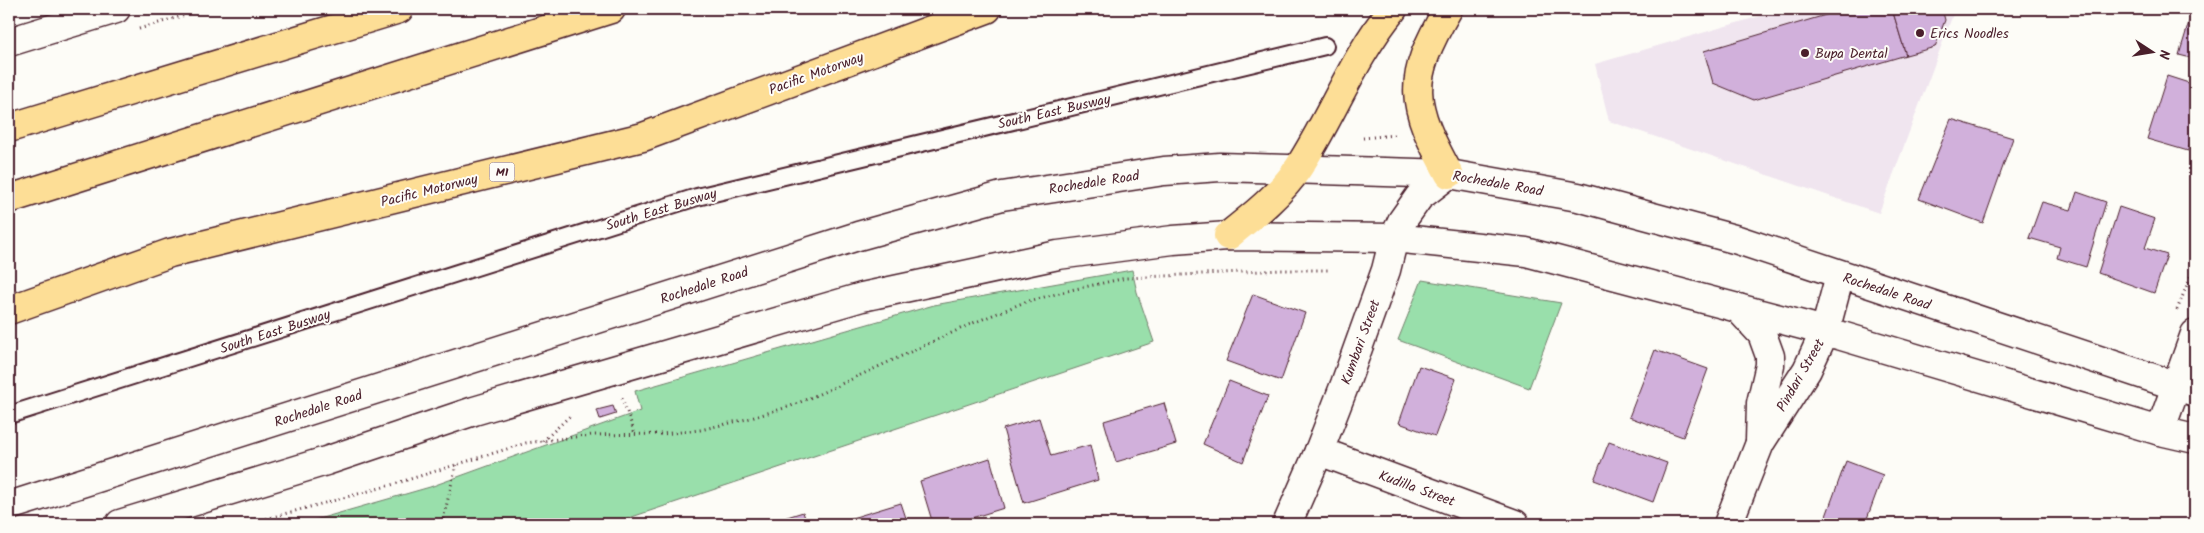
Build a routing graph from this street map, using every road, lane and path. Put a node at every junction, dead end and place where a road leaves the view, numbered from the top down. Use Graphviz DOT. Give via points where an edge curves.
graph roads {
  1 [pos="116,9"];
  2 [pos="399,9"];
  3 [pos="611,9"];
  4 [pos="987,9"];
  5 [pos="1393,9"];
  6 [pos="1448,9"];
  7 [pos="9,42"];
  8 [pos="1325,46"];
  9 [pos="9,128"];
  10 [pos="1395,135"];
  11 [pos="1362,138"];
  12 [pos="1298,168"];
  13 [pos="1449,174"];
  14 [pos="9,199"];
  15 [pos="1228,236"];
  16 [pos="1394,238"];
  17 [pos="1338,270"];
  18 [pos="1840,275"];
  19 [pos="1738,308"];
  20 [pos="9,310"];
  21 [pos="1825,331"];
  22 [pos="2195,334"];
  23 [pos="2186,388"];
  24 [pos="615,400"];
  25 [pos="574,412"];
  26 [pos="9,415"];
  27 [pos="2160,431"];
  28 [pos="635,434"];
  29 [pos="2195,439"];
  30 [pos="543,441"];
  31 [pos="1760,443"];
  32 [pos="1319,451"];
  33 [pos="456,465"];
  34 [pos="9,506"];
  35 [pos="120,524"];
  36 [pos="247,524"];
  37 [pos="442,524"];
  38 [pos="1287,524"];
  39 [pos="1515,524"];
  40 [pos="1728,524"];
  1 -- 7 [label="main road"];
  2 -- 9 [label="highway"];
  3 -- 14 [label="highway"];
  4 -- 20 [label="highway, Pacific Motorway / M1" via="643,137 170,253"];
  5 -- 12 [label="highway"];
  6 -- 13 [label="highway" via="1424,54 1417,94 1429,138"];
  8 -- 26 [label="lane, South East Busway" via="697,197"];
  10 -- 11 [label="path"];
  12 -- 13 [label="main road, Rochedale Road"];
  12 -- 15 [label="highway" via="1278,192"];
  12 -- 34 [label="main road, Rochedale Road" via="1220,167 1164,171 1002,196 858,236"];
  13 -- 16 [label="main road, Kumbari Street" via="1419,197"];
  13 -- 18 [label="main road, Rochedale Road" via="1578,197 1738,240"];
  15 -- 16 [label="main road"];
  15 -- 35 [label="main road" via="1058,255 862,297 510,400"];
  16 -- 19 [label="main road" via="1526,252"];
  16 -- 32 [label="main road, Kumbari Street" via="1380,286"];
  17 -- 28 [label="path" via="1126,278 1075,289 1025,302 973,323 791,406 700,430"];
  18 -- 21 [label="main road, Pindari Street"];
  18 -- 23 [label="main road, Rochedale Road"];
  19 -- 21 [label="main road"];
  19 -- 31 [label="main road, Pindari Street" via="1762,334 1770,356 1761,403"];
  21 -- 27 [label="main road"];
  21 -- 31 [label="main road, Pindari Street" via="1807,370"];
  22 -- 23 [label="main road"];
  23 -- 27 [label="main road"];
  24 -- 28 [label="path" via="623,398"];
  25 -- 30 [label="path"];
  27 -- 29 [label="main road"];
  28 -- 30 [label="path"];
  30 -- 33 [label="path" via="526,443"];
  31 -- 40 [label="main road, Pindari Street"];
  32 -- 38 [label="main road, Kumbari Street"];
  32 -- 39 [label="main road, Kudilla Street"];
  33 -- 36 [label="path"];
  33 -- 37 [label="path"];
}
